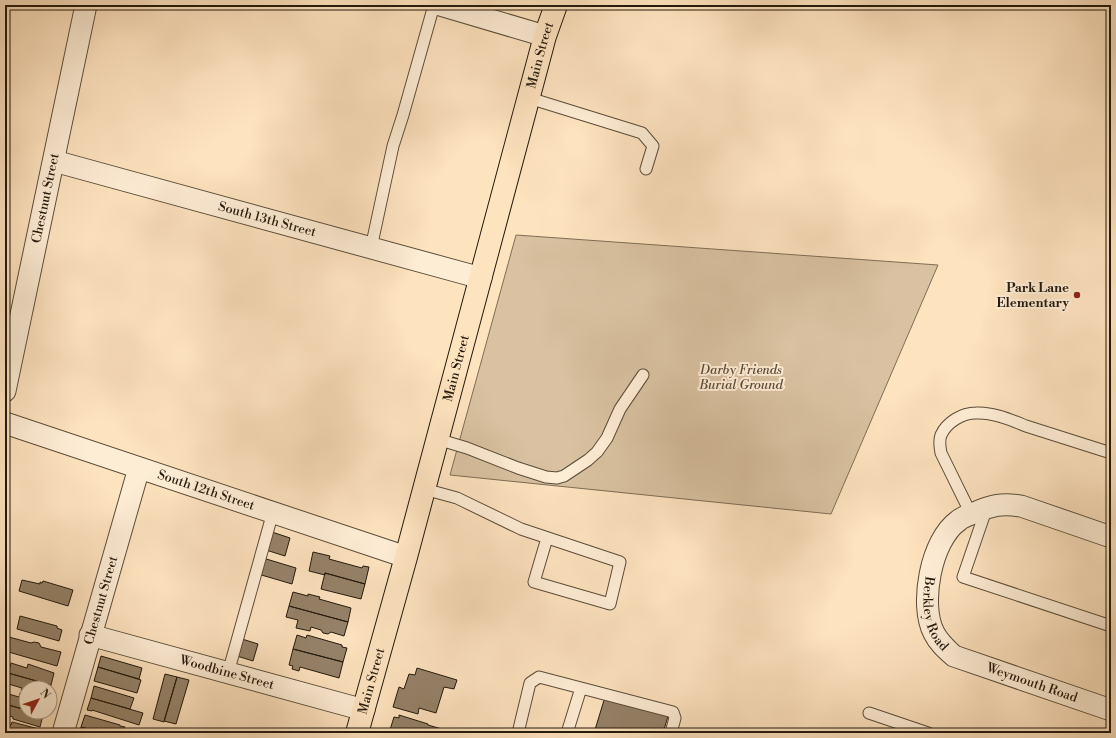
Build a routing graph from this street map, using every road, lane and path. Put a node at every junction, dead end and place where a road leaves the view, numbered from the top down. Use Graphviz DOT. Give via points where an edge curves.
graph roads {
  1 [pos="86,5"];
  2 [pos="434,5"];
  3 [pos="440,5"];
  4 [pos="556,5"];
  5 [pos="545,36"];
  6 [pos="528,98"];
  7 [pos="54,161"];
  8 [pos="646,170"];
  9 [pos="371,248"];
  10 [pos="481,278"];
  11 [pos="643,374"];
  12 [pos="5,391"];
  13 [pos="5,423"];
  14 [pos="437,439"];
  15 [pos="1111,453"];
  16 [pos="139,468"];
  17 [pos="424,489"];
  18 [pos="979,510"];
  19 [pos="273,512"];
  20 [pos="1111,536"];
  21 [pos="547,538"];
  22 [pos="406,557"];
  23 [pos="1111,626"];
  24 [pos="90,635"];
  25 [pos="954,656"];
  26 [pos="228,673"];
  27 [pos="581,688"];
  28 [pos="364,710"];
  29 [pos="1111,710"];
  30 [pos="869,713"];
  31 [pos="63,733"];
  32 [pos="357,733"];
  33 [pos="518,733"];
  34 [pos="567,733"];
  35 [pos="670,733"];
  36 [pos="928,733"];
  1 -- 7 [label="street, Chestnut Street"];
  2 -- 9 [label="lane" via="393,146"];
  3 -- 5 [label="street"];
  4 -- 5 [label="main road, Main Street"];
  5 -- 6 [label="main road, Main Street"];
  6 -- 8 [label="lane" via="642,133 653,146"];
  6 -- 10 [label="main road, Main Street"];
  7 -- 9 [label="street, South 13th Street"];
  7 -- 12 [label="street, Chestnut Street"];
  9 -- 10 [label="street, South 13th Street"];
  10 -- 14 [label="main road, Main Street"];
  11 -- 14 [label="lane" via="620,409 607,438 597,452 564,476 546,477"];
  13 -- 16 [label="street, South 12th Street"];
  14 -- 17 [label="main road, Main Street"];
  15 -- 18 [label="lane" via="997,416 976,413 965,415 946,428 941,436 941,453"];
  16 -- 19 [label="street, South 12th Street"];
  16 -- 24 [label="street, Chestnut Street"];
  17 -- 21 [label="lane" via="457,498"];
  17 -- 22 [label="main road, Main Street"];
  18 -- 20 [label="street, Berkley Road" via="1006,504 1021,506"];
  18 -- 23 [label="lane" via="963,577"];
  18 -- 25 [label="street, Berkley Road" via="958,520 948,530 939,546 929,576 926,598 933,632 941,645"];
  19 -- 22 [label="street, South 12th Street"];
  19 -- 26 [label="lane"];
  21 -- 21 [label="lane" via="620,562 610,604 534,582"];
  22 -- 28 [label="main road, Main Street"];
  24 -- 26 [label="street, Woodbine Street"];
  24 -- 31 [label="street, Chestnut Street"];
  25 -- 29 [label="street, Weymouth Road"];
  26 -- 28 [label="street, Woodbine Street"];
  27 -- 33 [label="lane" via="539,677 530,683"];
  27 -- 34 [label="lane"];
  27 -- 35 [label="lane" via="673,712 675,718"];
  28 -- 32 [label="main road, Main Street"];
  30 -- 36 [label="lane"];
}
